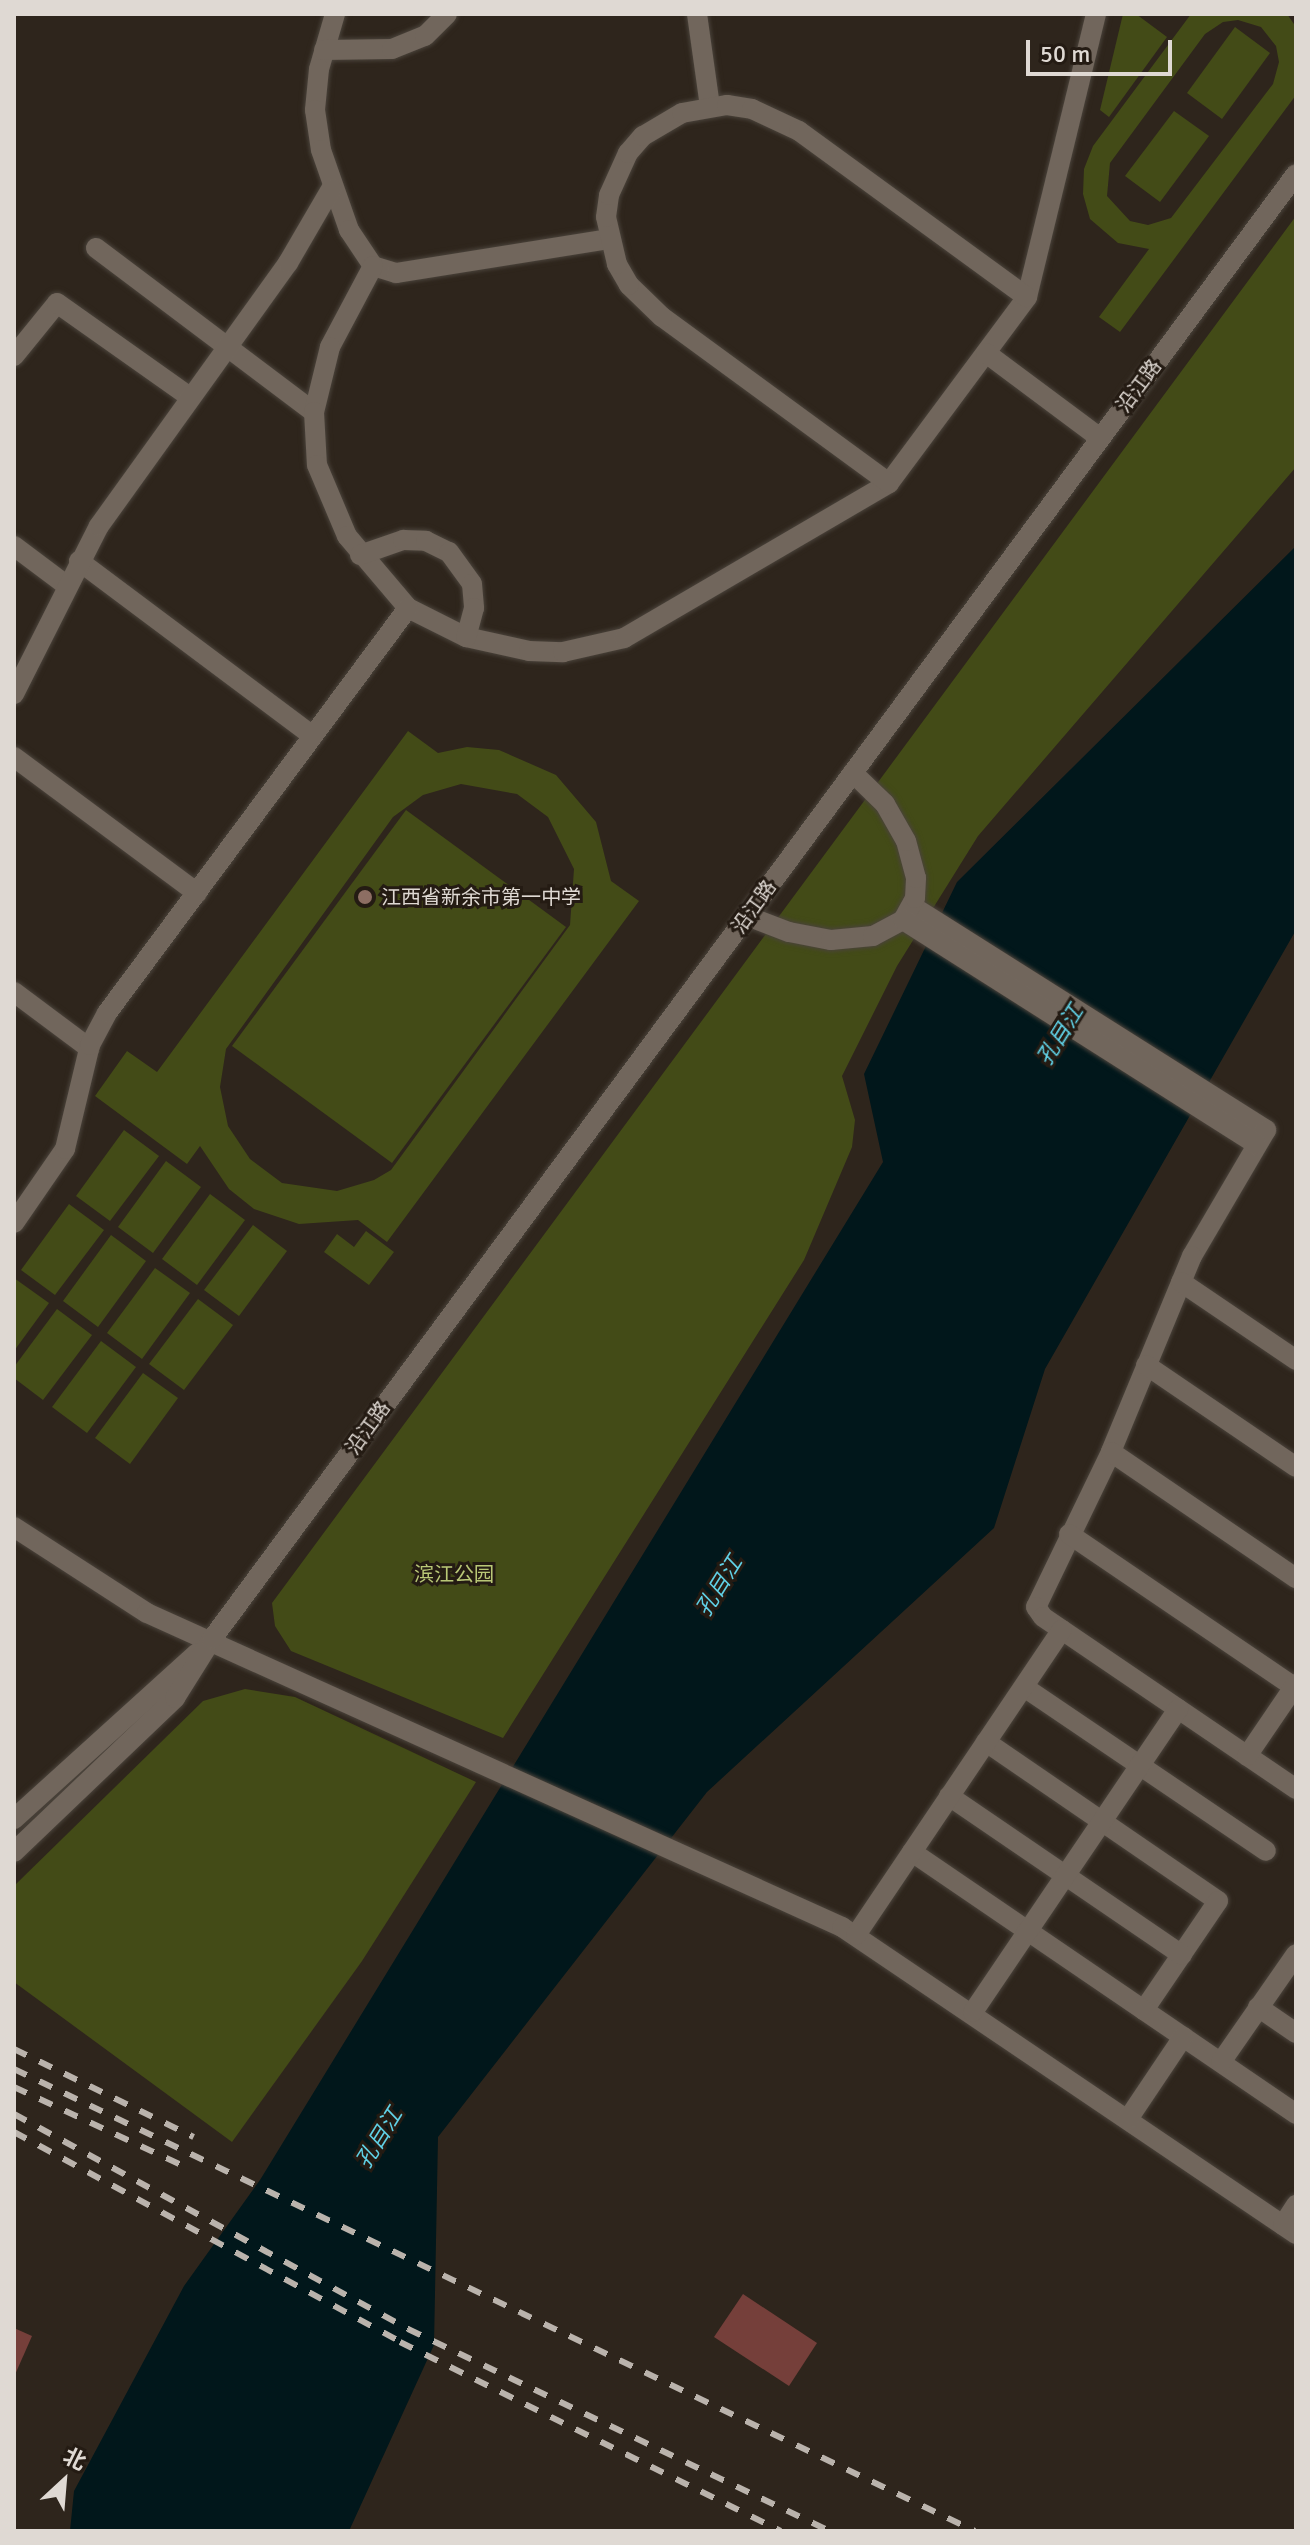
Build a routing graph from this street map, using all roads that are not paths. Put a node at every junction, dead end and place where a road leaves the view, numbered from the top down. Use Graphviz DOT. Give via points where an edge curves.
graph roads {
  1 [pos="335,14"];
  2 [pos="447,14"];
  3 [pos="697,14"];
  4 [pos="1096,14"];
  5 [pos="324,50"];
  6 [pos="710,107"];
  7 [pos="1296,174"];
  8 [pos="331,189"];
  9 [pos="609,239"];
  10 [pos="96,248"];
  11 [pos="373,266"];
  12 [pos="1027,297"];
  13 [pos="227,347"];
  14 [pos="986,353"];
  15 [pos="14,356"];
  16 [pos="190,397"];
  17 [pos="314,412"];
  18 [pos="1100,438"];
  19 [pos="889,483"];
  20 [pos="14,546"];
  21 [pos="360,555"];
  22 [pos="79,561"];
  23 [pos="66,585"];
  24 [pos="408,608"];
  25 [pos="466,637"];
  26 [pos="14,694"];
  27 [pos="313,736"];
  28 [pos="14,757"];
  29 [pos="853,773"];
  30 [pos="197,893"];
  31 [pos="747,916"];
  32 [pos="915,918"];
  33 [pos="14,992"];
  34 [pos="89,1048"];
  35 [pos="14,1223"];
  36 [pos="1181,1282"];
  37 [pos="1296,1360"];
  38 [pos="1146,1365"];
  39 [pos="1111,1452"];
  40 [pos="1296,1467"];
  41 [pos="14,1527"];
  42 [pos="1069,1534"];
  43 [pos="1296,1578"];
  44 [pos="1062,1630"];
  45 [pos="212,1639"];
  46 [pos="1295,1686"];
  47 [pos="1024,1687"];
  48 [pos="1178,1709"];
  49 [pos="986,1742"];
  50 [pos="1247,1756"];
  51 [pos="1140,1766"];
  52 [pos="1296,1789"];
  53 [pos="949,1796"];
  54 [pos="14,1819"];
  55 [pos="1102,1822"];
  56 [pos="1266,1851"];
  57 [pos="14,1852"];
  58 [pos="912,1852"];
  59 [pos="1065,1876"];
  60 [pos="1028,1931"];
  61 [pos="856,1935"];
  62 [pos="1296,1954"];
  63 [pos="1182,1955"];
  64 [pos="1258,2007"];
  65 [pos="1144,2010"];
  66 [pos="973,2012"];
  67 [pos="1296,2033"];
  68 [pos="1183,2037"];
  69 [pos="1221,2062"];
  70 [pos="1296,2114"];
  71 [pos="1128,2119"];
  72 [pos="1296,2205"];
  73 [pos="1289,2229"];
  1 -- 5 [label="street"];
  2 -- 5 [label="street" via="425,36 392,49"];
  3 -- 6 [label="street"];
  4 -- 12 [label="street"];
  5 -- 8 [label="street" via="315,110"];
  6 -- 9 [label="street" via="661,122 628,153 609,195"];
  6 -- 12 [label="street" via="752,109 799,131"];
  7 -- 18 [label="street, 沿江路"];
  8 -- 11 [label="street"];
  8 -- 13 [label="street" via="288,263"];
  9 -- 11 [label="street" via="396,273"];
  9 -- 19 [label="street" via="617,264 645,304"];
  10 -- 13 [label="street"];
  11 -- 17 [label="street" via="330,347"];
  12 -- 14 [label="street"];
  13 -- 16 [label="street"];
  13 -- 17 [label="street"];
  14 -- 18 [label="street"];
  14 -- 19 [label="street"];
  15 -- 16 [label="street" via="57,303"];
  16 -- 22 [label="street"];
  17 -- 21 [label="street" via="323,489"];
  18 -- 29 [label="street, 沿江路"];
  19 -- 25 [label="street" via="624,638 563,652 529,651"];
  20 -- 23 [label="street"];
  21 -- 24 [label="street"];
  21 -- 25 [label="street" via="403,540 426,541 449,552 472,584 474,608"];
  22 -- 23 [label="street"];
  22 -- 27 [label="street"];
  23 -- 26 [label="street"];
  24 -- 25 [label="street"];
  24 -- 27 [label="street"];
  27 -- 30 [label="street"];
  28 -- 30 [label="street"];
  29 -- 31 [label="street, 沿江路"];
  29 -- 32 [label="street" via="885,804 906,841 916,878"];
  30 -- 34 [label="street" via="107,1013"];
  31 -- 32 [label="street" via="831,940 873,936"];
  31 -- 45 [label="street, 沿江路"];
  32 -- 36 [label="street" via="1261,1137"];
  33 -- 34 [label="street"];
  34 -- 35 [label="street" via="65,1149"];
  36 -- 37 [label="street"];
  36 -- 38 [label="street"];
  38 -- 39 [label="street"];
  38 -- 40 [label="street"];
  39 -- 42 [label="street"];
  39 -- 43 [label="street"];
  41 -- 45 [label="street" via="124,1601"];
  42 -- 44 [label="street" via="1036,1607"];
  42 -- 46 [label="street"];
  44 -- 47 [label="street"];
  44 -- 48 [label="street"];
  45 -- 54 [label="street, 沿江路"];
  45 -- 57 [label="street, 沿江路" via="175,1698"];
  45 -- 61 [label="street"];
  46 -- 50 [label="street"];
  47 -- 49 [label="street"];
  47 -- 51 [label="street"];
  48 -- 50 [label="street"];
  48 -- 51 [label="street"];
  49 -- 53 [label="street"];
  49 -- 55 [label="street"];
  50 -- 52 [label="street"];
  51 -- 55 [label="street"];
  51 -- 56 [label="street"];
  53 -- 58 [label="street"];
  53 -- 59 [label="street"];
  55 -- 59 [label="street"];
  55 -- 63 [label="street" via="1218,1901"];
  58 -- 60 [label="street"];
  58 -- 61 [label="street"];
  59 -- 60 [label="street"];
  59 -- 63 [label="street"];
  60 -- 65 [label="street"];
  60 -- 66 [label="street"];
  61 -- 66 [label="street"];
  62 -- 64 [label="street"];
  63 -- 65 [label="street"];
  64 -- 67 [label="street"];
  64 -- 69 [label="street"];
  65 -- 68 [label="street"];
  66 -- 71 [label="street"];
  68 -- 69 [label="street"];
  68 -- 71 [label="street"];
  69 -- 70 [label="street"];
  71 -- 73 [label="street"];
  72 -- 73 [label="street"];
}
